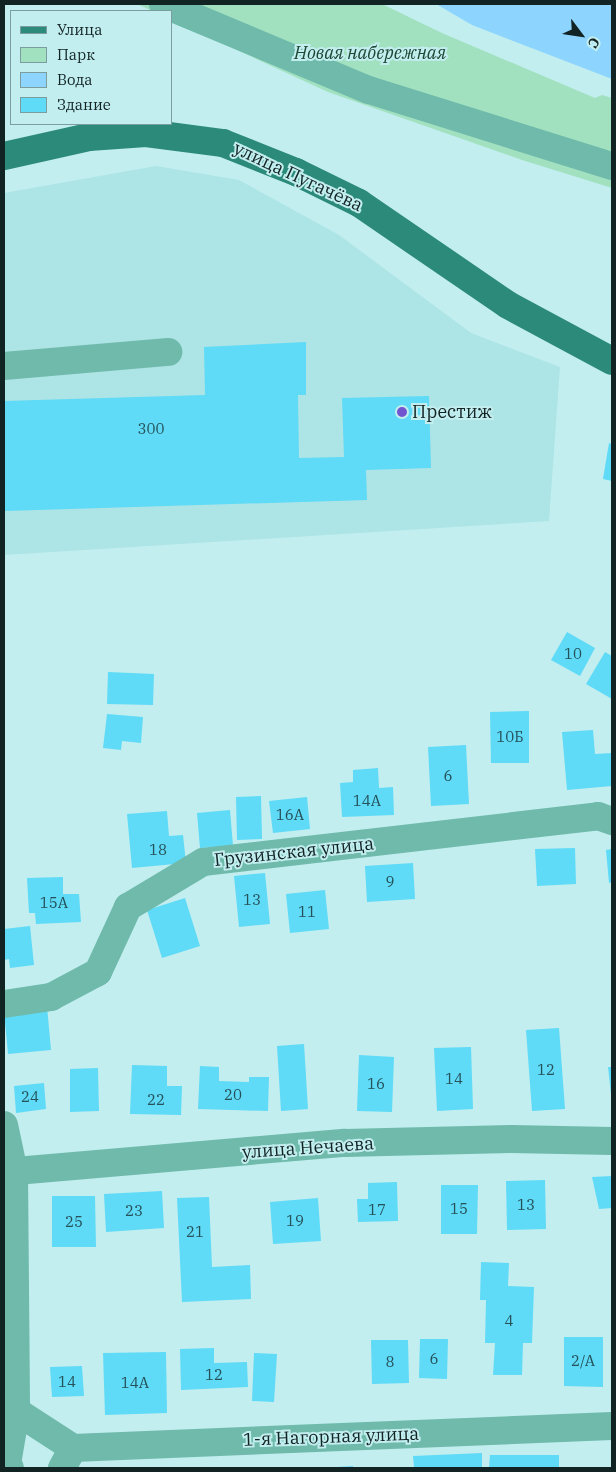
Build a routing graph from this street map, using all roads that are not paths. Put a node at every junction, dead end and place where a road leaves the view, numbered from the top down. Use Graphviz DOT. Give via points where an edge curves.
graph roads {
  1 [pos="163,4"];
  2 [pos="4,156"];
  3 [pos="612,166"];
  4 [pos="168,352"];
  5 [pos="612,361"];
  6 [pos="4,366"];
  7 [pos="612,822"];
  8 [pos="4,1004"];
  9 [pos="4,1125"];
  10 [pos="612,1141"];
  11 [pos="9,1172"];
  12 [pos="16,1411"];
  13 [pos="612,1426"];
  14 [pos="68,1458"];
  15 [pos="7,1466"];
  1 -- 3 [label="street" via="369,90"];
  2 -- 5 [label="main road, улица Пугачёва" via="89,138 146,133 223,143 296,172 359,203 508,304"];
  4 -- 6 [label="street"];
  7 -- 8 [label="street, Грузинская улица" via="598,816 203,862 128,907 98,972 51,997"];
  9 -- 11 [label="street"];
  10 -- 11 [label="street, улица Нечаева" via="511,1138 345,1143"];
  11 -- 12 [label="street"];
  12 -- 14 [label="street"];
  12 -- 15 [label="street"];
  13 -- 14 [label="street, 1-я Нагорная улица"];
}
